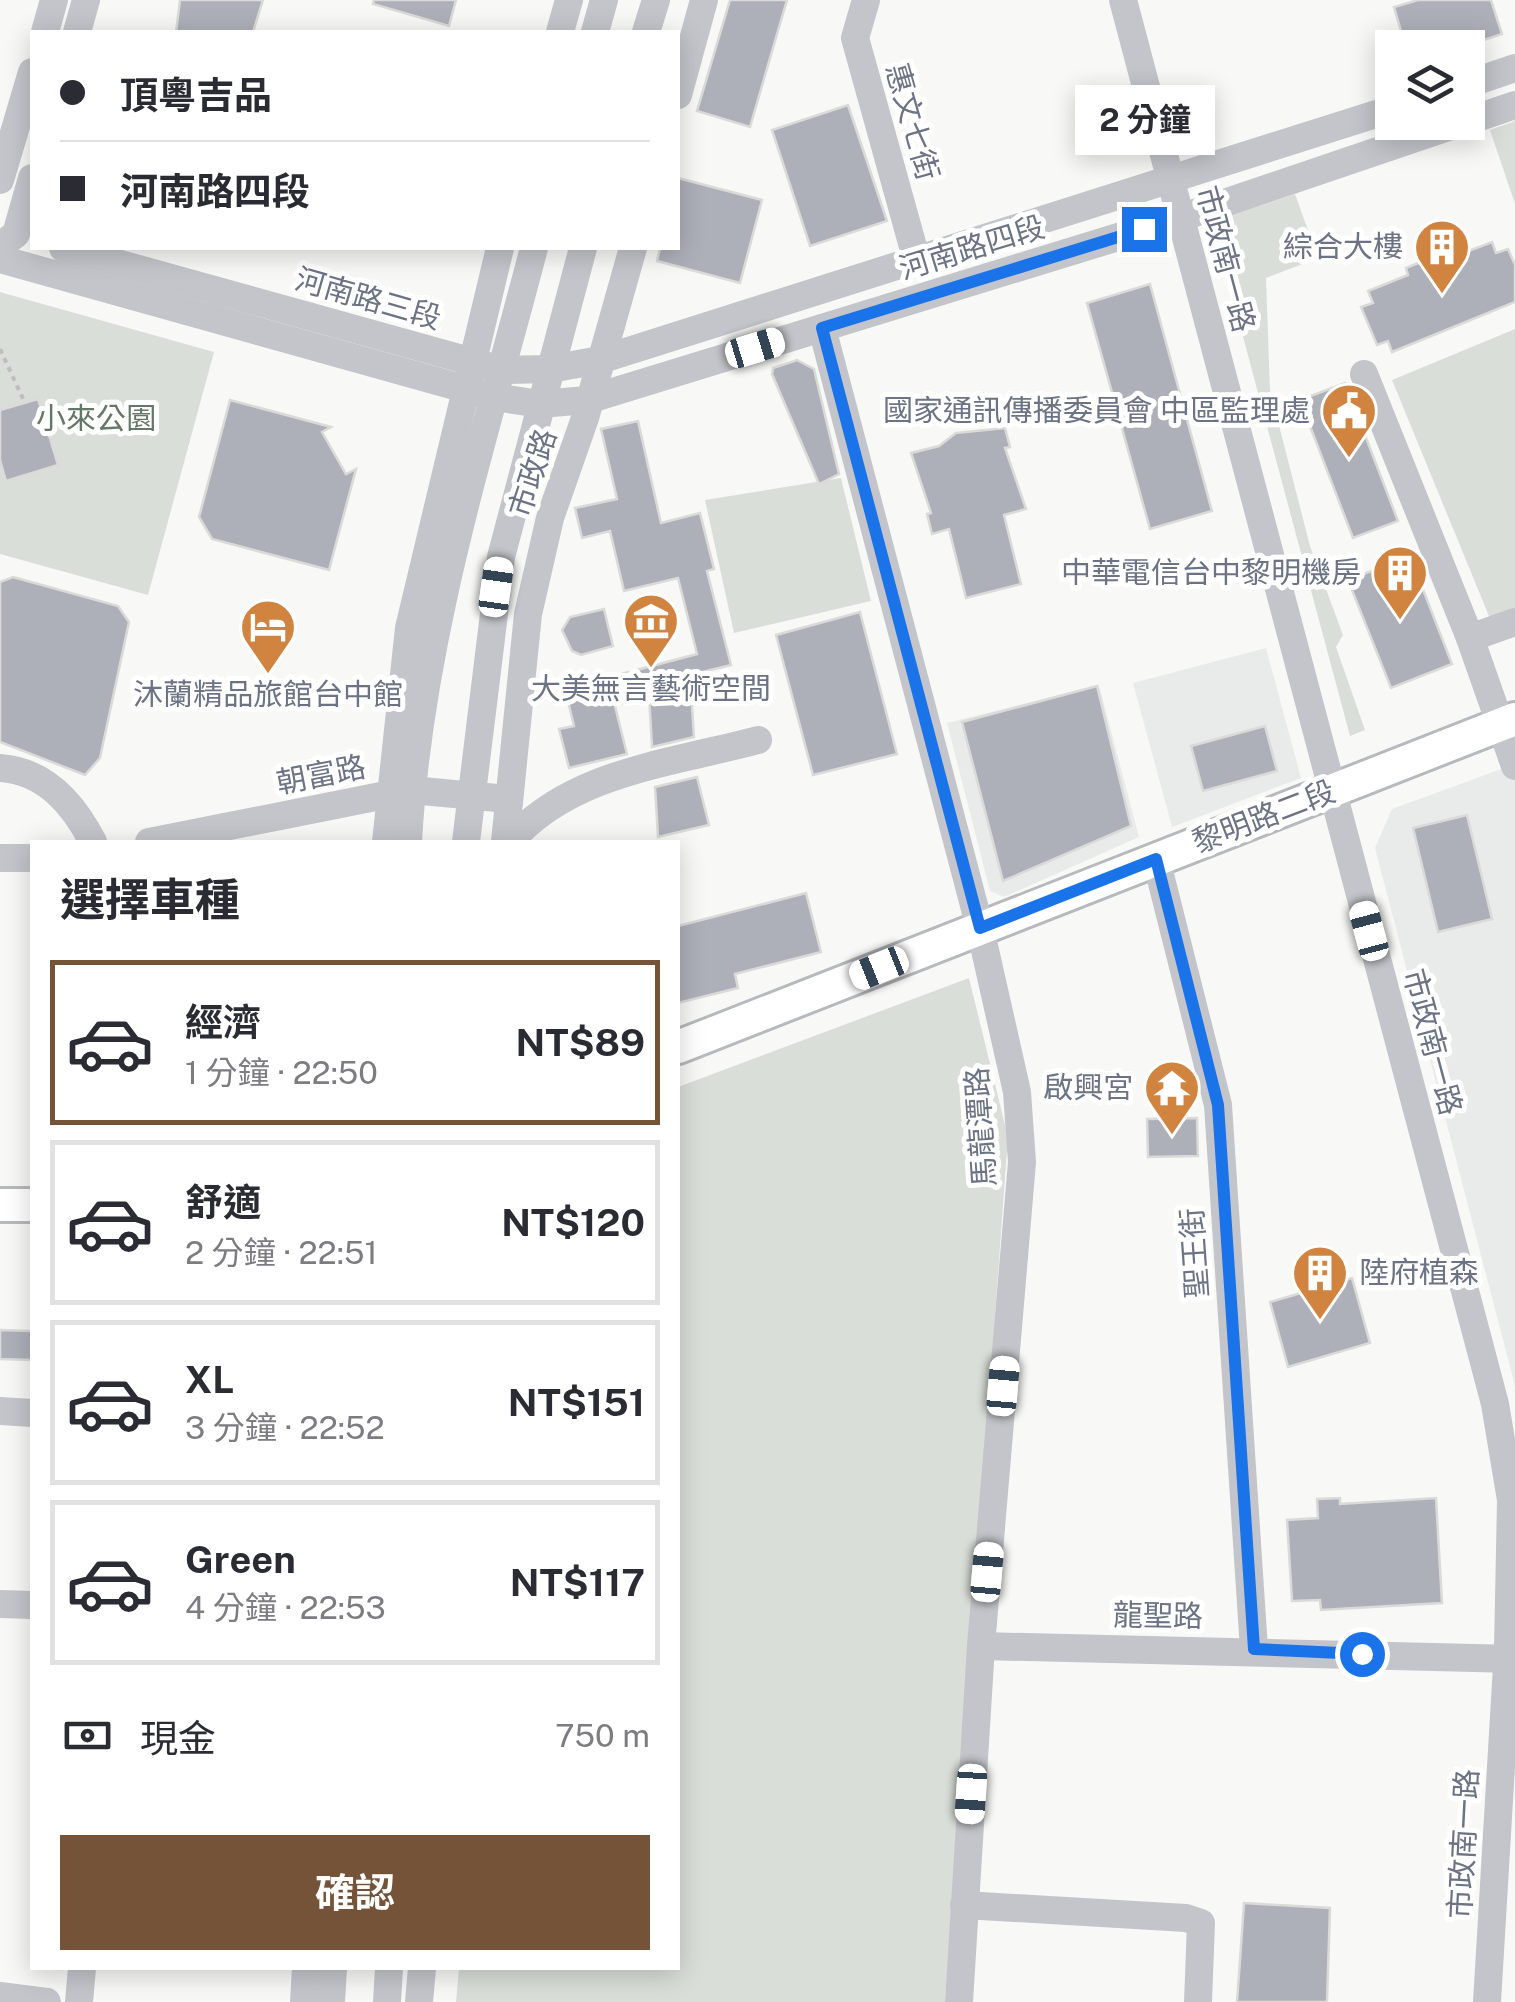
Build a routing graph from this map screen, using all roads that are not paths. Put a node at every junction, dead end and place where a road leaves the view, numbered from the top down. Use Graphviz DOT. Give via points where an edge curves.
graph roads {
  1 [pos="54,0"];
  2 [pos="86,0"];
  3 [pos="569,0"];
  4 [pos="604,0"];
  5 [pos="656,0"];
  6 [pos="704,0"];
  7 [pos="866,0"];
  8 [pos="1123,0"];
  9 [pos="45,30"];
  10 [pos="77,30"];
  11 [pos="561,30"];
  12 [pos="595,30"];
  13 [pos="647,30"];
  14 [pos="1515,68"];
  15 [pos="1485,78"];
  16 [pos="30,79"];
  17 [pos="680,88"];
  18 [pos="1515,105"];
  19 [pos="1375,115"];
  20 [pos="1485,115"];
  21 [pos="1412,140"];
  22 [pos="0,180"];
  23 [pos="1171,183"];
  24 [pos="30,184"];
  25 [pos="1180,218"];
  26 [pos="12,237"];
  27 [pos="69,250"];
  28 [pos="499,250"];
  29 [pos="533,250"];
  30 [pos="582,250"];
  31 [pos="632,250"];
  32 [pos="0,258"];
  33 [pos="918,261"];
  34 [pos="822,328"];
  35 [pos="600,360"];
  36 [pos="550,369"];
  37 [pos="1364,374"];
  38 [pos="468,375"];
  39 [pos="498,383"];
  40 [pos="586,400"];
  41 [pos="540,404"];
  42 [pos="1515,622"];
  43 [pos="1470,638"];
  44 [pos="1507,722"];
  45 [pos="758,740"];
  46 [pos="1515,766"];
  47 [pos="0,768"];
  48 [pos="1331,790"];
  49 [pos="400,792"];
  50 [pos="468,792"];
  51 [pos="508,798"];
  52 [pos="92,840"];
  53 [pos="159,840"];
  54 [pos="387,840"];
  55 [pos="408,840"];
  56 [pos="466,840"];
  57 [pos="507,840"];
  58 [pos="509,840"];
  59 [pos="0,858"];
  60 [pos="30,858"];
  61 [pos="1156,859"];
  62 [pos="980,928"];
  63 [pos="680,1046"];
  64 [pos="0,1205"];
  65 [pos="30,1205"];
  66 [pos="0,1411"];
  67 [pos="30,1413"];
  68 [pos="0,1604"];
  69 [pos="30,1606"];
  70 [pos="981,1646"];
  71 [pos="1254,1649"];
  72 [pos="1511,1659"];
  73 [pos="1507,1831"];
  74 [pos="964,1905"];
  75 [pos="82,1970"];
  76 [pos="306,1970"];
  77 [pos="333,1970"];
  78 [pos="389,1970"];
  79 [pos="422,1970"];
  80 [pos="0,1996"];
  81 [pos="47,2002"];
  82 [pos="79,2002"];
  83 [pos="304,2002"];
  84 [pos="331,2002"];
  85 [pos="387,2002"];
  86 [pos="419,2002"];
  87 [pos="959,2002"];
  88 [pos="1198,2002"];
  89 [pos="1487,2002"];
  1 -- 9 [label="street"];
  2 -- 10 [label="street"];
  3 -- 11 [label="street"];
  4 -- 12 [label="street"];
  5 -- 13 [label="street"];
  6 -- 17 [label="street"];
  7 -- 33 [label="street, 惠文七街" via="855,38"];
  8 -- 23 [label="street, 市政南一路"];
  14 -- 15 [label="street"];
  16 -- 22 [label="street"];
  18 -- 20 [label="street, 河南路四段"];
  19 -- 23 [label="street, 河南路四段"];
  21 -- 25 [label="street, 河南路四段"];
  23 -- 25 [label="street, 市政南一路"];
  23 -- 33 [label="street, 河南路四段"];
  24 -- 26 [label="street"];
  25 -- 34 [label="street, 河南路四段"];
  25 -- 48 [label="street, 市政南一路"];
  27 -- 38 [label="street, 河南路三段"];
  28 -- 38 [label="street, 市政路"];
  29 -- 39 [label="street, 市政路"];
  30 -- 36 [label="street, 市政路"];
  31 -- 35 [label="street, 市政路"];
  32 -- 38 [label="street, 河南路三段"];
  33 -- 35 [label="street, 河南路四段"];
  34 -- 40 [label="street, 河南路四段"];
  34 -- 62 [label="street, 馬龍潭路"];
  35 -- 36 [label="street, 河南路三段"];
  35 -- 40 [label="street, 市政路"];
  36 -- 39 [label="street, 河南路三段"];
  36 -- 41 [label="street, 市政路"];
  37 -- 43 [label="street"];
  38 -- 39 [label="street, 河南路三段"];
  38 -- 49 [label="street, 市政路" via="409,628"];
  39 -- 41 [label="street, 河南路四段"];
  39 -- 49 [label="street, 市政路" via="453,538"];
  40 -- 41 [label="street, 河南路四段"];
  40 -- 51 [label="street, 市政路" via="528,614"];
  41 -- 50 [label="street, 市政路" via="500,556"];
  42 -- 43 [label="street"];
  43 -- 44 [label="street"];
  44 -- 46 [label="street"];
  44 -- 48 [label="main road, 黎明路二段"];
  45 -- 58 [label="street" via="582,788 530,818"];
  47 -- 52 [label="street" via="28,770 46,782"];
  48 -- 61 [label="main road, 黎明路二段"];
  48 -- 72 [label="street, 市政南一路" via="1495,1404 1512,1500"];
  49 -- 50 [label="street, 朝富路"];
  49 -- 53 [label="street, 朝富路"];
  49 -- 54 [label="street, 市政路"];
  49 -- 55 [label="street, 市政路"];
  50 -- 51 [label="street, 朝富路"];
  50 -- 56 [label="street, 市政路"];
  51 -- 57 [label="street, 市政路"];
  59 -- 60 [label="street"];
  61 -- 62 [label="main road, 黎明路二段"];
  61 -- 71 [label="street, 聖王街" via="1218,1105"];
  62 -- 63 [label="main road, 黎明路二段"];
  62 -- 70 [label="street, 馬龍潭路" via="1017,1092 1022,1162"];
  64 -- 65 [label="main road"];
  66 -- 67 [label="street"];
  68 -- 69 [label="street"];
  70 -- 71 [label="street, 龍聖路"];
  70 -- 74 [label="street, 馬龍潭路"];
  71 -- 72 [label="street, 龍聖路"];
  72 -- 73 [label="street, 市政南一路"];
  73 -- 89 [label="street, 市政南一路"];
  74 -- 87 [label="street, 馬龍潭路"];
  74 -- 88 [label="street" via="1201,1924"];
  75 -- 82 [label="street"];
  76 -- 83 [label="street"];
  77 -- 84 [label="street"];
  78 -- 85 [label="street"];
  79 -- 86 [label="street"];
  80 -- 81 [label="street"];
}
